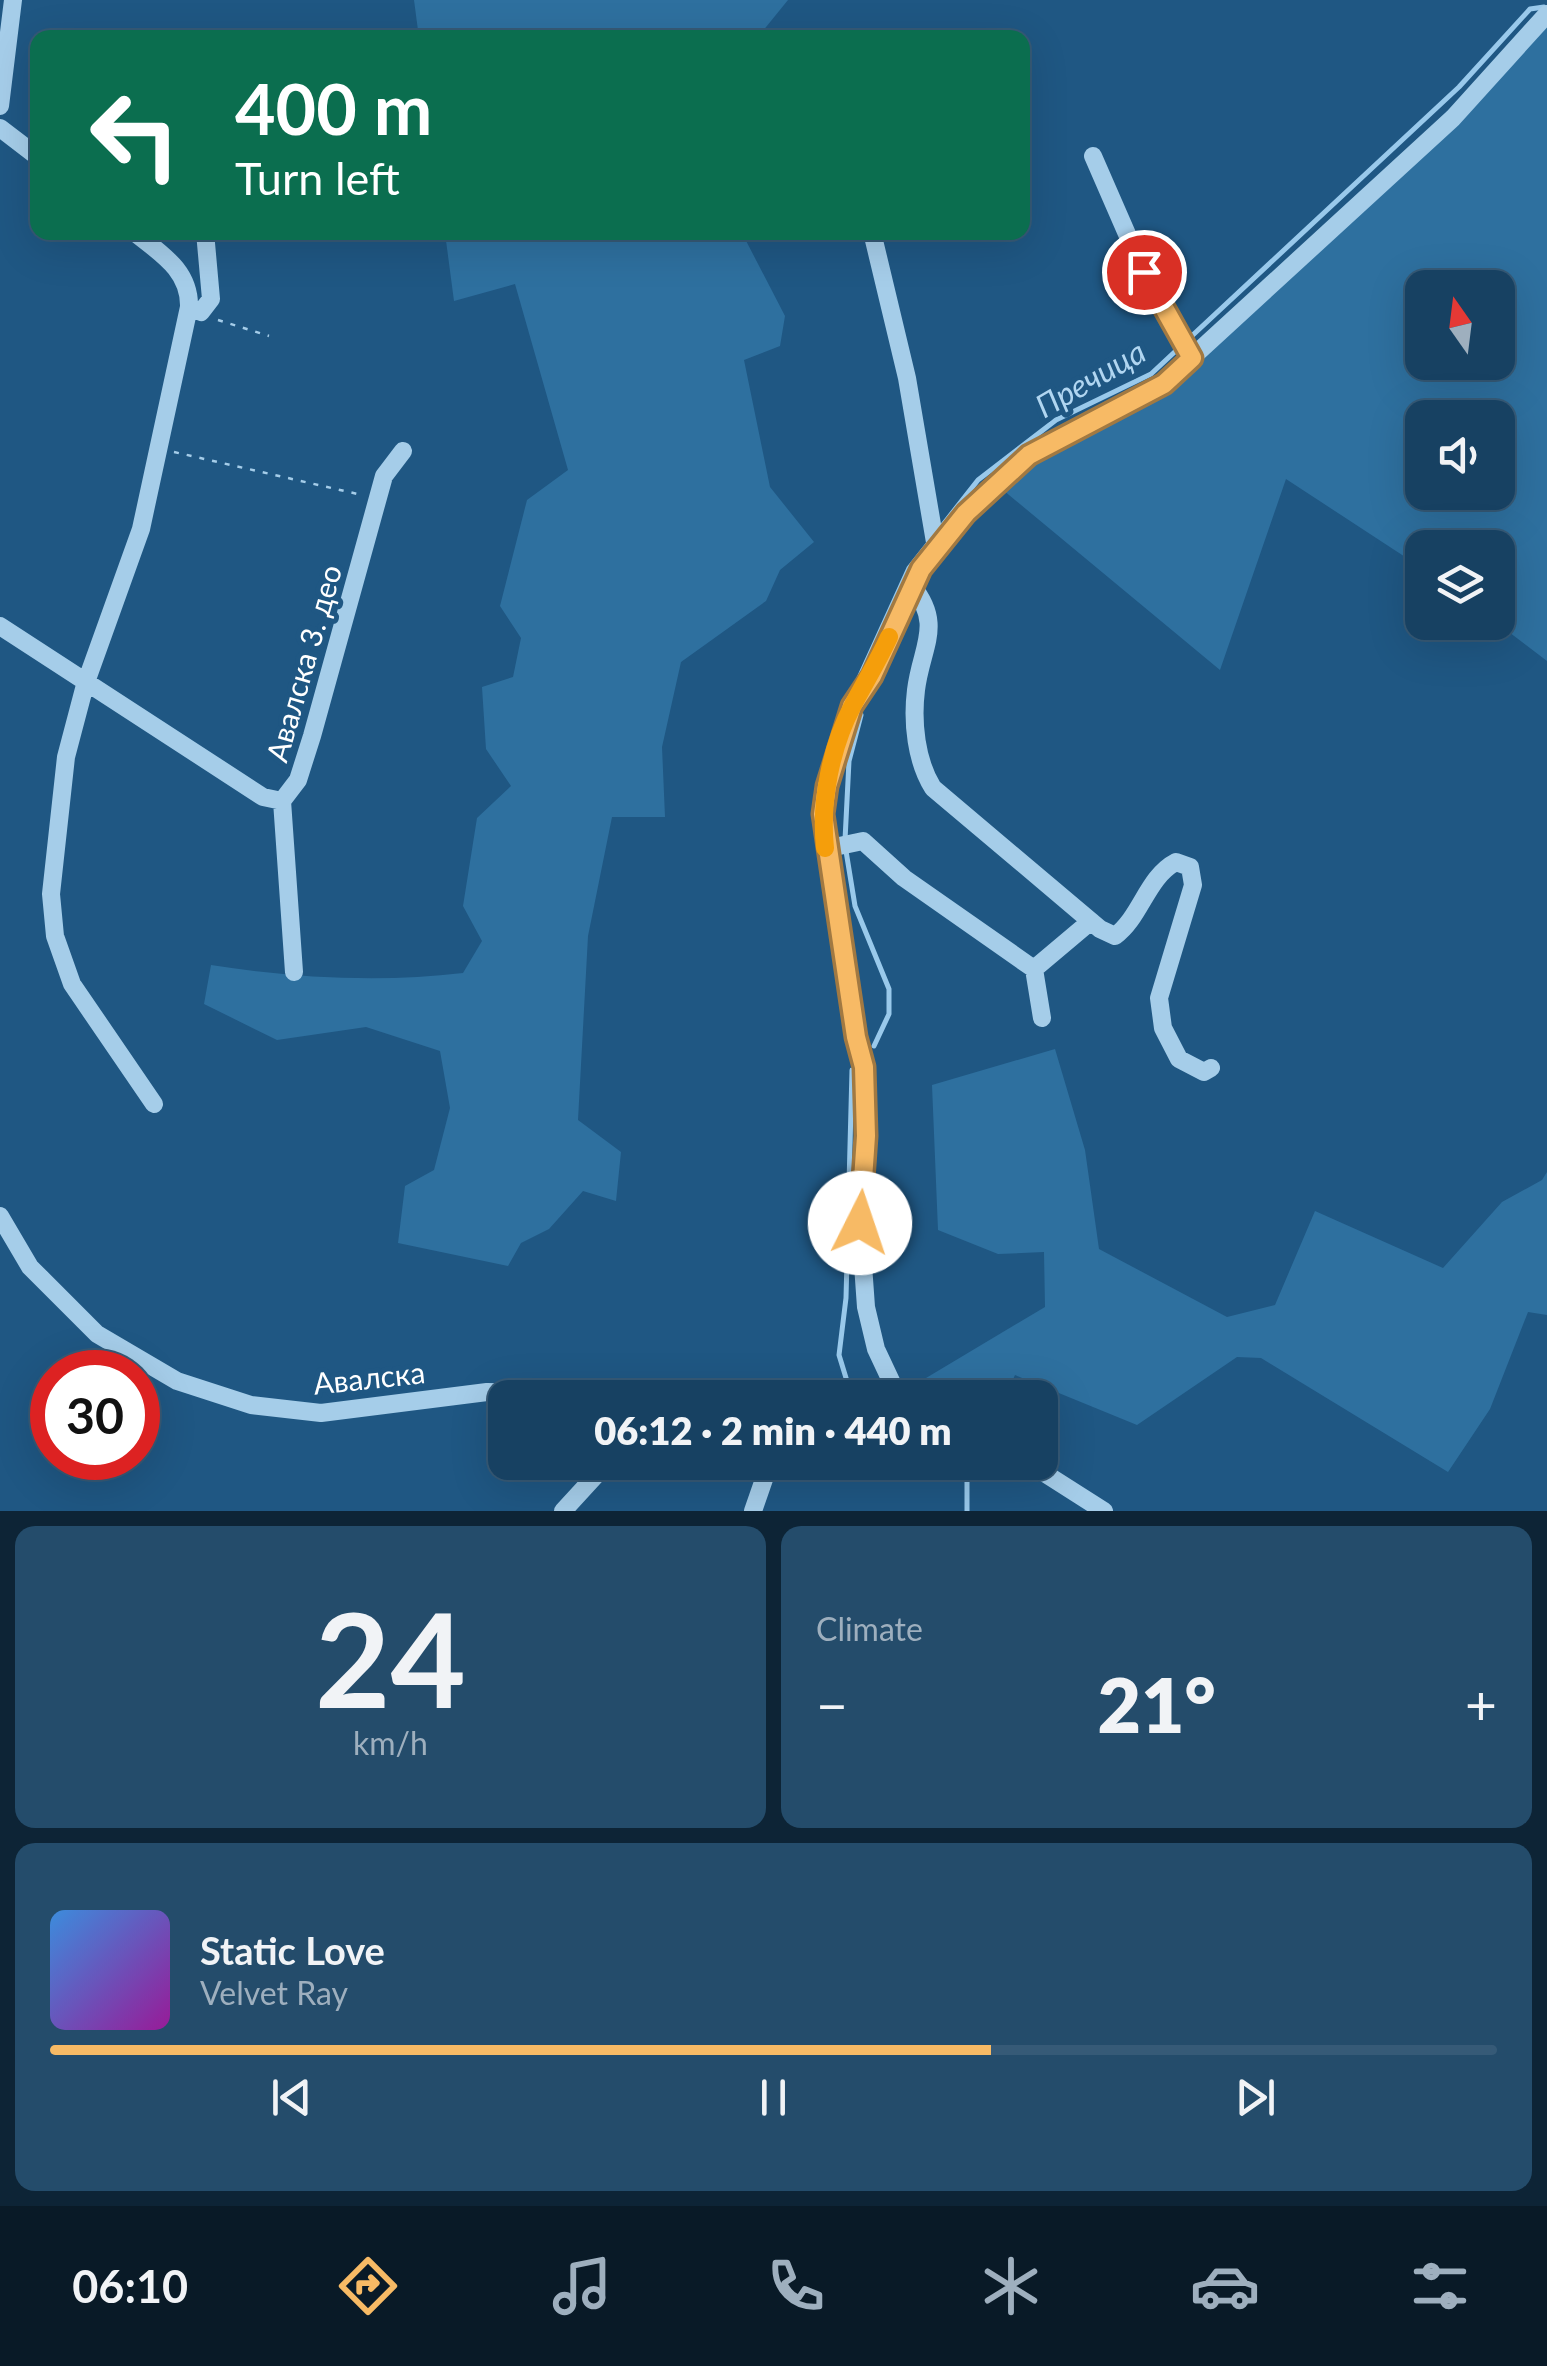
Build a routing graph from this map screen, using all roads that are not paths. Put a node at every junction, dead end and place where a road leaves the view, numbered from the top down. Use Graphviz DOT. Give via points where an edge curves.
graph roads {
  1 [pos="13,0"];
  2 [pos="1547,14"];
  3 [pos="0,106"];
  4 [pos="0,128"];
  5 [pos="30,151"];
  6 [pos="1093,156"];
  7 [pos="143,240"];
  8 [pos="205,240"];
  9 [pos="874,240"];
  10 [pos="195,309"];
  11 [pos="1190,356"];
  12 [pos="403,451"];
  13 [pos="936,547"];
  14 [pos="912,586"];
  15 [pos="0,626"];
  16 [pos="85,684"];
  17 [pos="282,801"];
  18 [pos="838,845"];
  19 [pos="1091,921"];
  20 [pos="1034,969"];
  21 [pos="294,972"];
  22 [pos="1042,1018"];
  23 [pos="1211,1068"];
  24 [pos="154,1104"];
  25 [pos="0,1216"];
  26 [pos="890,1380"];
  27 [pos="488,1392"];
  28 [pos="591,1480"];
  29 [pos="764,1480"];
  30 [pos="1055,1480"];
  31 [pos="563,1511"];
  32 [pos="753,1511"];
  33 [pos="1104,1511"];
  1 -- 3 [label="street"];
  2 -- 11 [label="street" via="1453,118"];
  4 -- 5 [label="street"];
  6 -- 11 [label="street"];
  7 -- 10 [label="street" via="176,268"];
  8 -- 10 [label="street" via="211,299"];
  9 -- 13 [label="street" via="907,378"];
  10 -- 16 [label="street" via="142,529"];
  11 -- 13 [label="street" via="1164,384 1029,455"];
  12 -- 17 [label="street, Авалска 3. део" via="388,466 303,765"];
  13 -- 14 [label="street"];
  14 -- 18 [label="street" via="852,706 827,786 823,814"];
  14 -- 19 [label="street" via="925,602 930,625 916,688 922,772"];
  15 -- 16 [label="street, Авалска 3. део"];
  16 -- 17 [label="street, Авалска 3. део" via="262,798"];
  16 -- 24 [label="street" via="60,788 55,936 72,984"];
  17 -- 21 [label="street"];
  18 -- 20 [label="street" via="863,841 904,878"];
  18 -- 26 [label="street" via="864,1067 860,1223 866,1308"];
  19 -- 20 [label="street"];
  19 -- 23 [label="street" via="1114,936 1129,926 1163,869 1176,862 1190,867 1193,884 1159,998 1163,1028 1179,1059 1195,1070"];
  20 -- 22 [label="street"];
  25 -- 27 [label="street, Авалска" via="30,1267 98,1334 177,1380 250,1405 321,1413"];
  28 -- 31 [label="street"];
  29 -- 32 [label="street"];
  30 -- 33 [label="street"];
}
